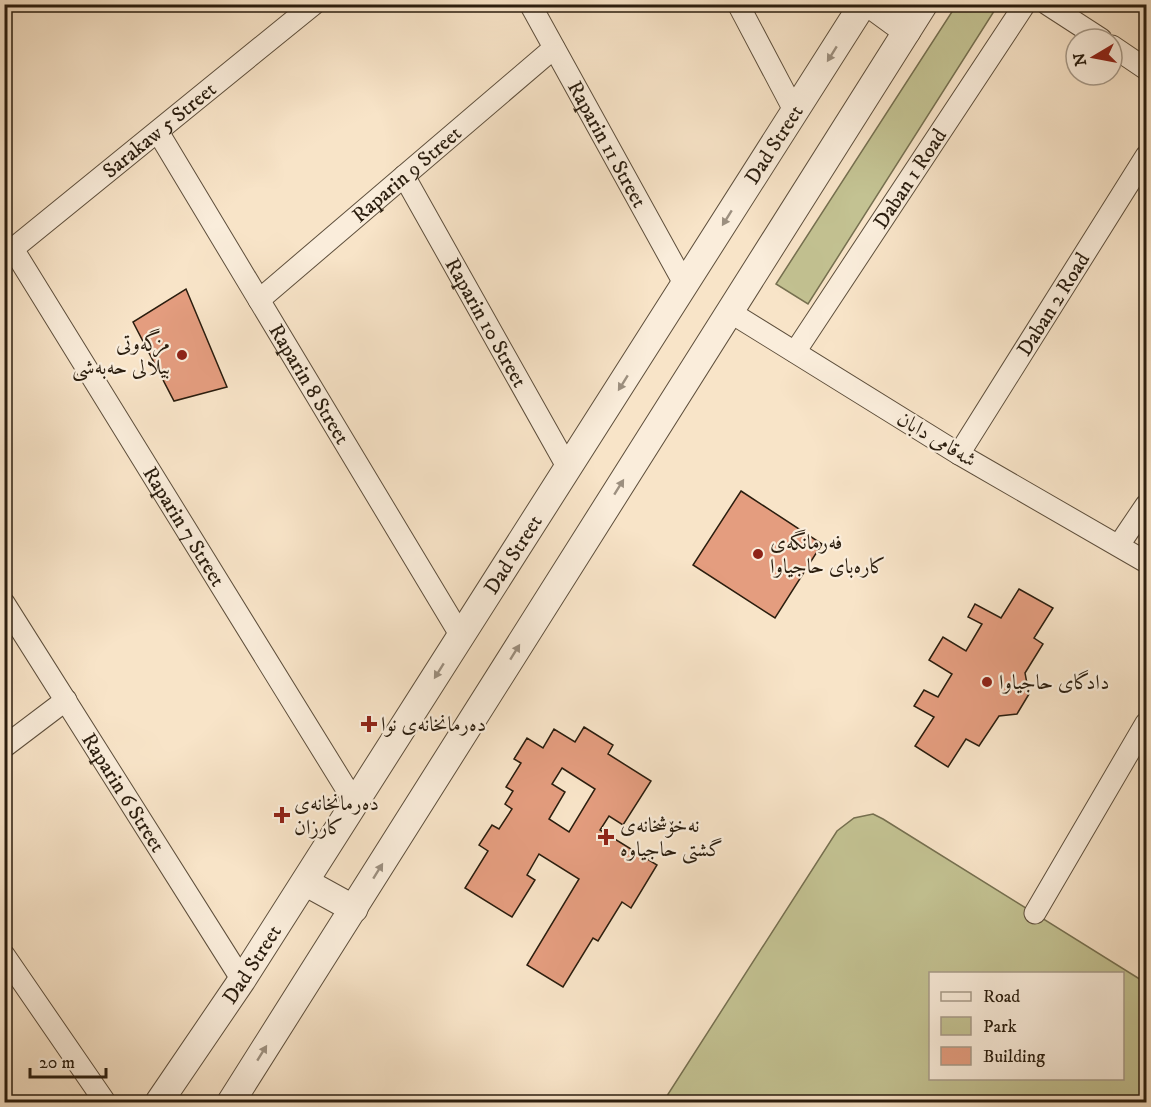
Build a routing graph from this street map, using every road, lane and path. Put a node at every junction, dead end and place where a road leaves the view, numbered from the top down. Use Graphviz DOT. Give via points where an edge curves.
graph roads {
  1 [pos="314,4"];
  2 [pos="530,4"];
  3 [pos="738,4"];
  4 [pos="863,4"];
  5 [pos="870,4"];
  6 [pos="924,4"];
  7 [pos="1025,4"];
  8 [pos="1047,4"];
  9 [pos="1082,27"];
  10 [pos="907,31"];
  11 [pos="554,48"];
  12 [pos="1124,54"];
  13 [pos="1146,69"];
  14 [pos="795,112"];
  15 [pos="158,132"];
  16 [pos="1146,156"];
  17 [pos="404,176"];
  18 [pos="9,253"];
  19 [pos="684,285"];
  20 [pos="259,300"];
  21 [pos="730,312"];
  22 [pos="795,352"];
  23 [pos="959,453"];
  24 [pos="568,468"];
  25 [pos="1146,505"];
  26 [pos="1119,545"];
  27 [pos="1146,562"];
  28 [pos="4,603"];
  29 [pos="461,636"];
  30 [pos="66,700"];
  31 [pos="1146,723"];
  32 [pos="4,747"];
  33 [pos="355,803"];
  34 [pos="305,882"];
  35 [pos="354,909"];
  36 [pos="1035,913"];
  37 [pos="4,955"];
  38 [pos="242,980"];
  39 [pos="105,1102"];
  40 [pos="159,1102"];
  41 [pos="231,1102"];
  1 -- 15 [label="street, Sarakaw 5 Street"];
  2 -- 11 [label="street, Raparin 11 Street"];
  3 -- 14 [label="street"];
  4 -- 14 [label="street, Dad Street, one-way"];
  5 -- 10 [label="street"];
  6 -- 10 [label="street"];
  7 -- 22 [label="street, Daban 1 Road"];
  8 -- 9 [label="street"];
  10 -- 21 [label="street"];
  11 -- 17 [label="street, Raparin 9 Street"];
  11 -- 19 [label="street, Raparin 11 Street"];
  12 -- 13 [label="street"];
  14 -- 19 [label="street, Dad Street, one-way"];
  15 -- 18 [label="street, Sarakaw 5 Street"];
  15 -- 20 [label="street, Raparin 8 Street"];
  16 -- 23 [label="street, Daban 2 Road"];
  17 -- 20 [label="street, Raparin 9 Street"];
  17 -- 24 [label="street, Raparin 10 Street"];
  18 -- 33 [label="street, Raparin 7 Street"];
  19 -- 24 [label="street, Dad Street, one-way"];
  20 -- 29 [label="street, Raparin 8 Street"];
  21 -- 22 [label="street, شەقامی دابان"];
  35 -- 21 [label="street, one-way"];
  22 -- 23 [label="street, شەقامی دابان"];
  23 -- 26 [label="street, شەقامی دابان"];
  24 -- 29 [label="street, Dad Street"];
  25 -- 26 [label="street"];
  26 -- 27 [label="street, شەقامی دابان"];
  28 -- 30 [label="street, Raparin 6 Street"];
  29 -- 33 [label="street, Dad Street, one-way"];
  30 -- 32 [label="street"];
  30 -- 38 [label="street, Raparin 6 Street"];
  31 -- 36 [label="street"];
  33 -- 34 [label="street, Dad Street"];
  34 -- 35 [label="street"];
  34 -- 38 [label="street, Dad Street"];
  41 -- 35 [label="street, one-way"];
  37 -- 39 [label="street"];
  38 -- 40 [label="street, Dad Street"];
}
